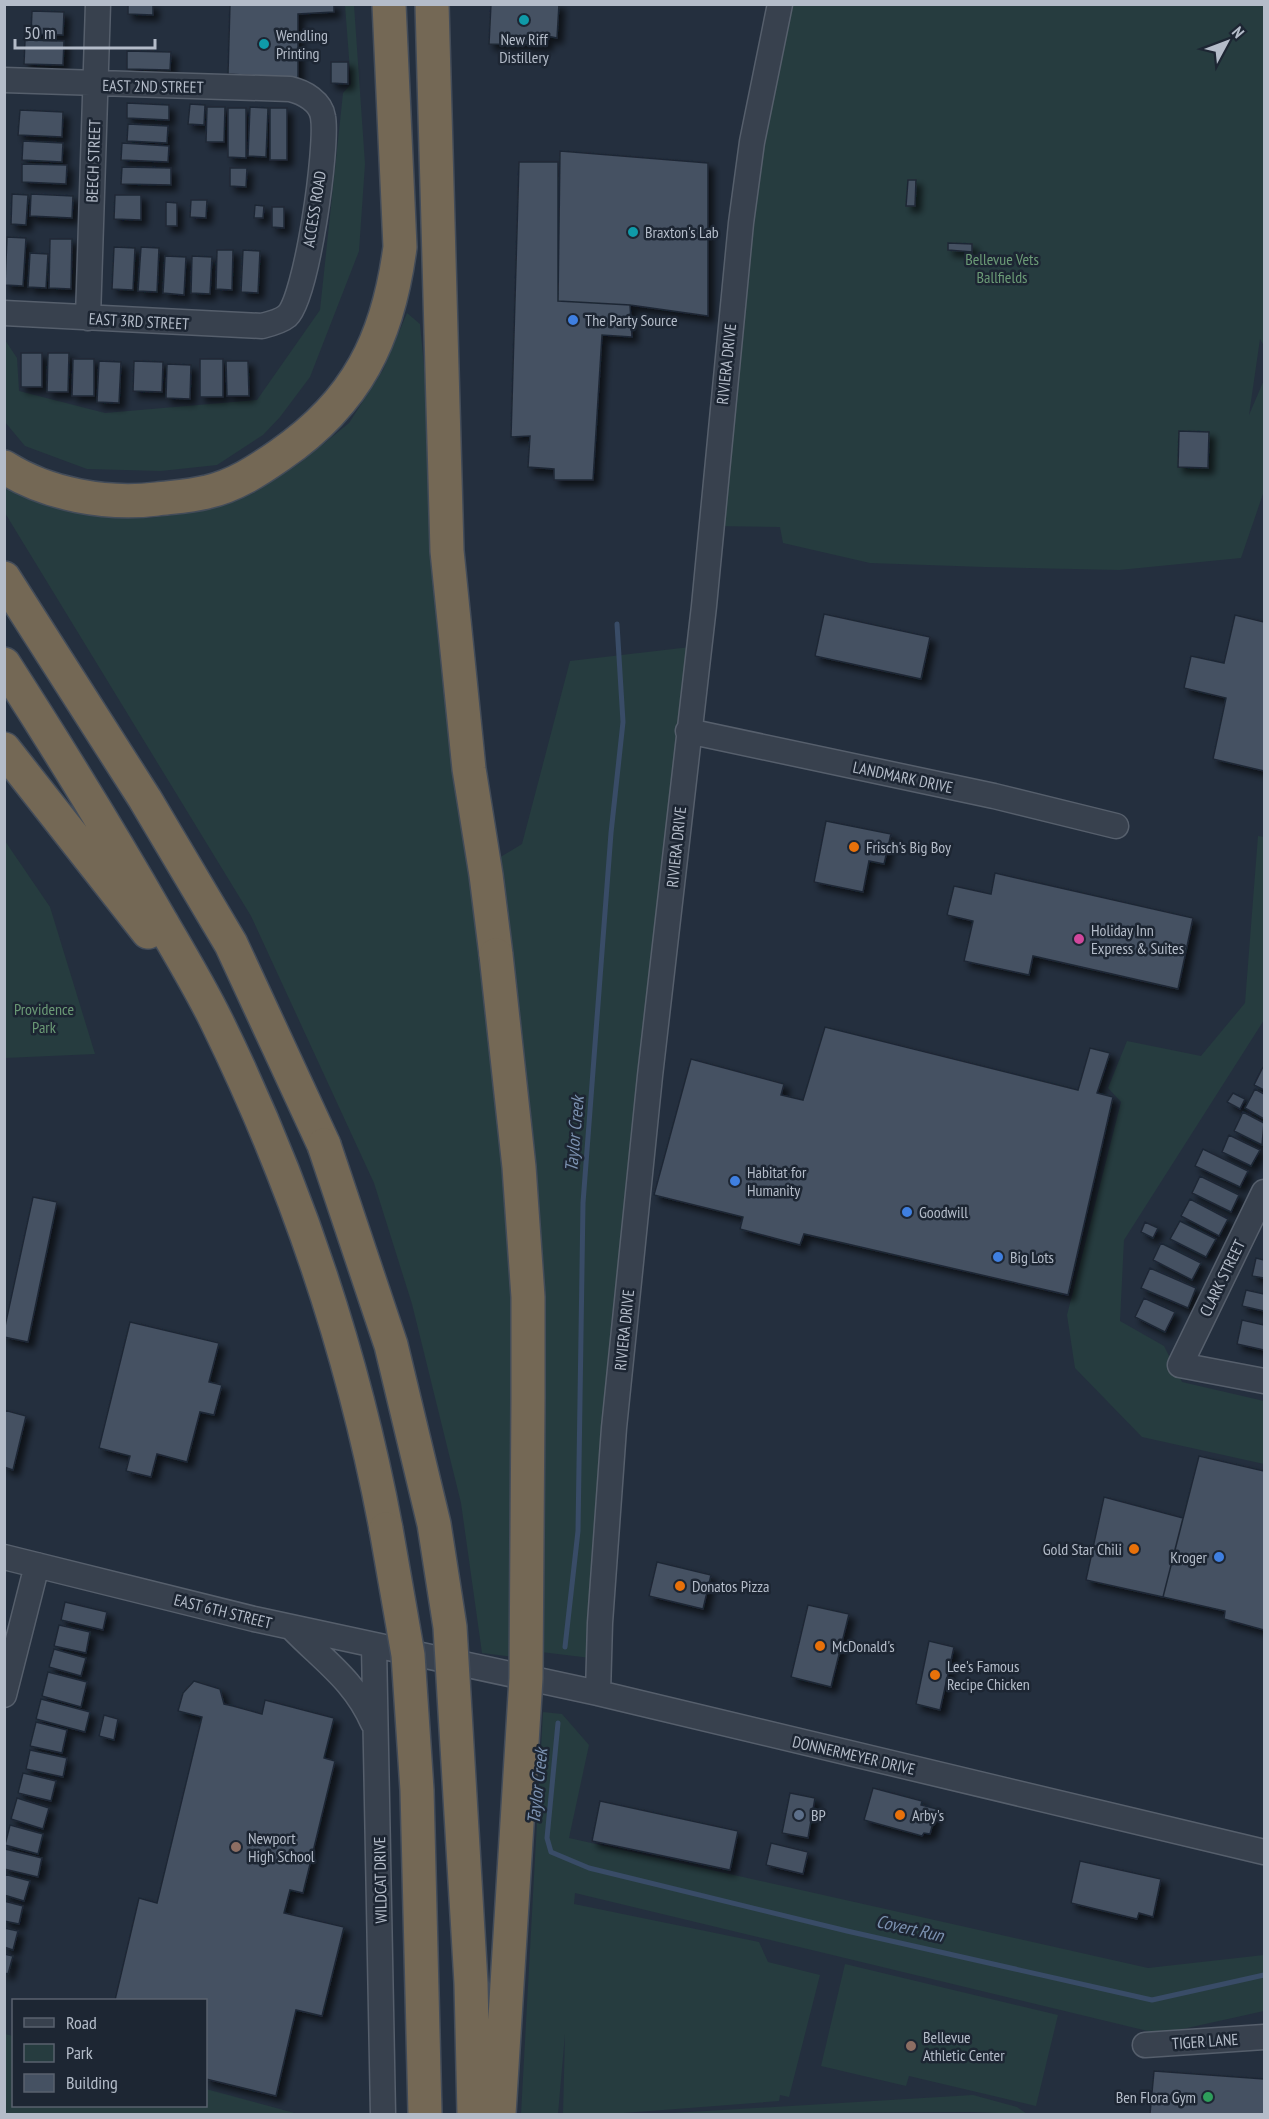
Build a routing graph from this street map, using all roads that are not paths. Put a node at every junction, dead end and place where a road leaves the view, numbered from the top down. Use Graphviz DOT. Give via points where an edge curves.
graph roads {
  1 [pos="98,4"];
  2 [pos="388,4"];
  3 [pos="432,4"];
  4 [pos="780,4"];
  5 [pos="4,80"];
  6 [pos="95,85"];
  7 [pos="301,92"];
  8 [pos="4,313"];
  9 [pos="88,318"];
  10 [pos="273,323"];
  11 [pos="4,467"];
  12 [pos="4,578"];
  13 [pos="4,664"];
  14 [pos="688,731"];
  15 [pos="4,749"];
  16 [pos="1116,826"];
  17 [pos="216,1020"];
  18 [pos="1264,1192"];
  19 [pos="1264,1381"];
  20 [pos="4,1557"];
  21 [pos="37,1565"];
  22 [pos="292,1628"];
  23 [pos="374,1646"];
  24 [pos="442,1661"];
  25 [pos="598,1693"];
  26 [pos="4,1695"];
  27 [pos="376,1731"];
  28 [pos="1264,1852"];
  29 [pos="1264,2037"];
  30 [pos="1145,2045"];
  31 [pos="383,2115"];
  32 [pos="425,2115"];
  33 [pos="474,2115"];
  34 [pos="499,2115"];
  1 -- 6 [label="street, BEECH STREET"];
  2 -- 11 [label="highway" via="400,247 395,282 374,347 343,399 310,434 255,473 207,492 122,503 46,486"];
  3 -- 34 [label="highway, bridge" via="447,551 469,769 496,955 519,1167 528,1297 526,1678"];
  4 -- 14 [label="street, RIVIERA DRIVE" via="742,212"];
  5 -- 6 [label="street, EAST 2ND STREET"];
  6 -- 7 [label="street, EAST 2ND STREET"];
  6 -- 9 [label="street, BEECH STREET"];
  7 -- 10 [label="street, ACCESS ROAD" via="316,103 323,116 319,198 297,299 287,316"];
  8 -- 9 [label="street, EAST 3RD STREET"];
  9 -- 10 [label="street, EAST 3RD STREET"];
  12 -- 33 [label="highway, bridge" via="231,944 324,1145 391,1345 434,1524 450,1627 470,1961"];
  13 -- 17 [label="highway" via="114,839"];
  14 -- 16 [label="street, LANDMARK DRIVE"];
  14 -- 25 [label="street, RIVIERA DRIVE" via="614,1428"];
  15 -- 17 [label="highway"];
  17 -- 32 [label="highway, bridge" via="283,1167 310,1240 374,1467 408,1655 417,1790"];
  18 -- 19 [label="street, CLARK STREET" via="1180,1365"];
  20 -- 21 [label="street, EAST 6TH STREET"];
  21 -- 22 [label="street, EAST 6TH STREET"];
  21 -- 26 [label="street"];
  22 -- 23 [label="street, EAST 6TH STREET"];
  22 -- 27 [label="street" via="353,1687"];
  23 -- 24 [label="street, EAST 6TH STREET"];
  23 -- 27 [label="street, WILDCAT DRIVE"];
  24 -- 25 [label="street, DONNERMEYER DRIVE"];
  25 -- 28 [label="street, DONNERMEYER DRIVE"];
  27 -- 31 [label="street, WILDCAT DRIVE"];
  29 -- 30 [label="street, TIGER LANE"];
}
